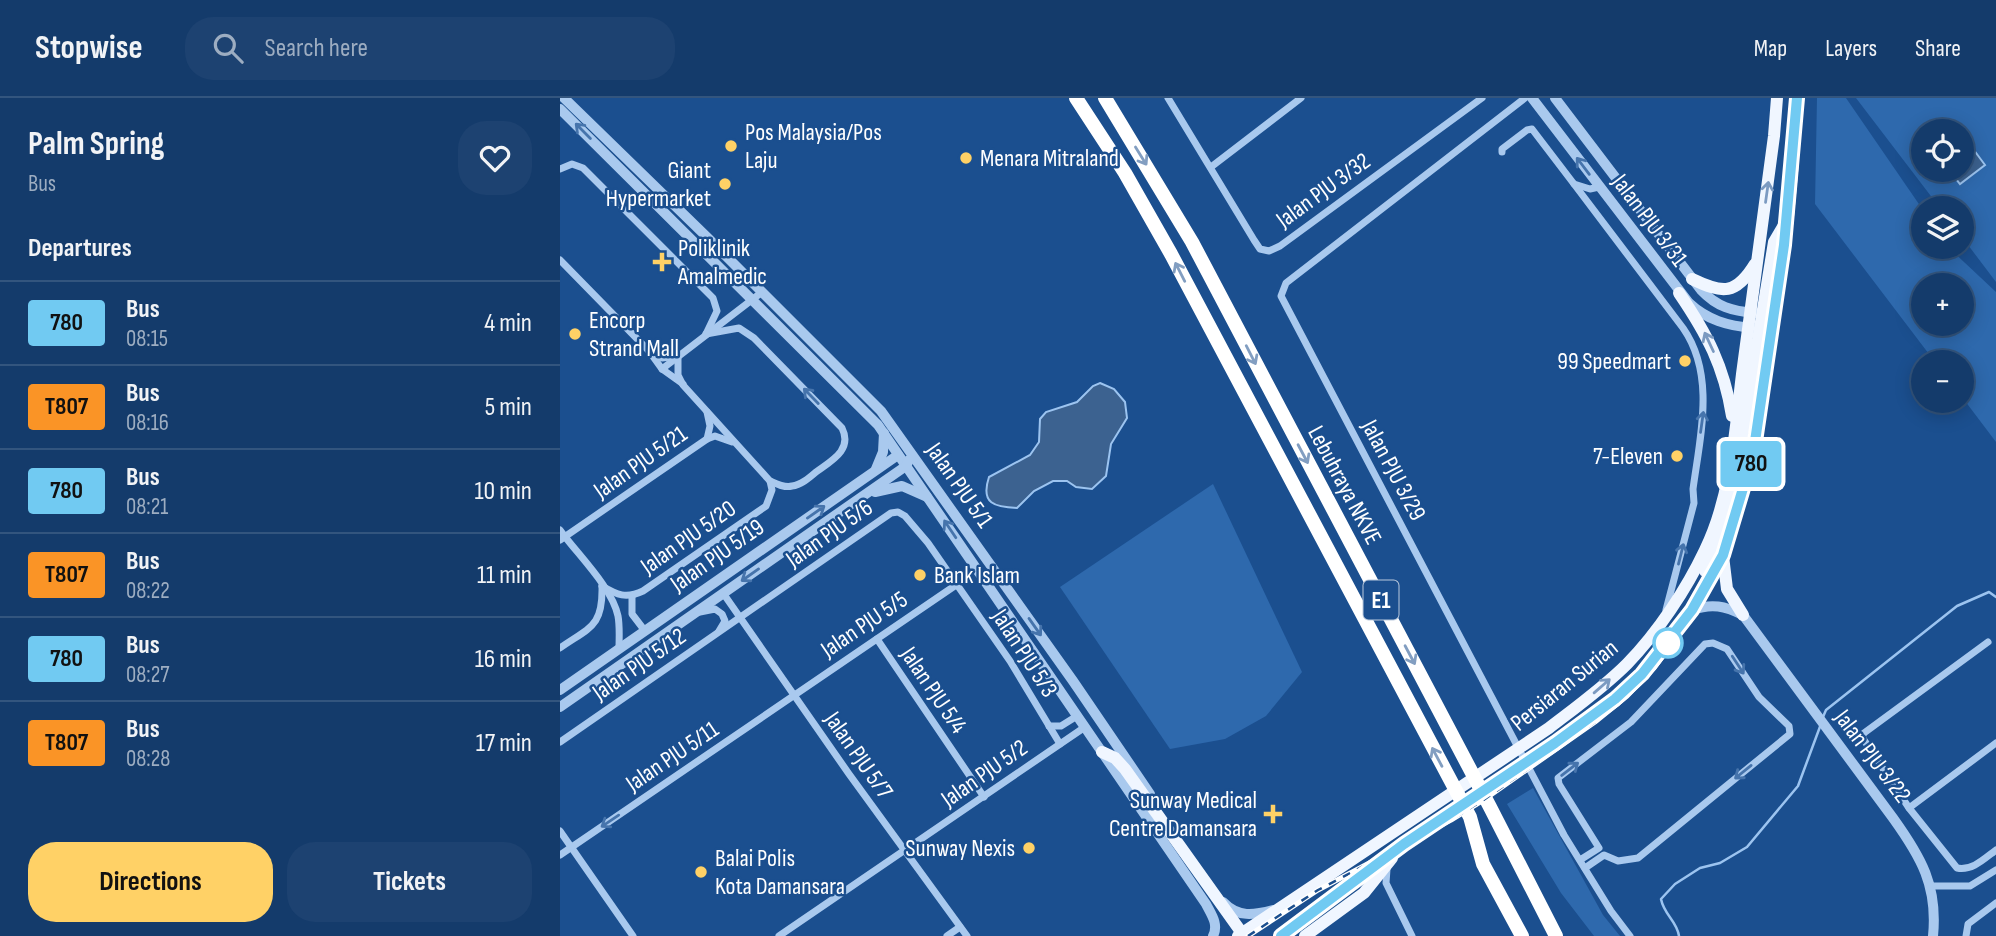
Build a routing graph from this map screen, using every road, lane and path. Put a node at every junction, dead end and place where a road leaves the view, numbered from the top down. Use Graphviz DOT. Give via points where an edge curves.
graph roads {
  1 [pos="565,98"];
  2 [pos="1067,98"];
  3 [pos="1076,98"];
  4 [pos="1105,98"];
  5 [pos="1168,98"];
  6 [pos="1301,98"];
  7 [pos="1482,98"];
  8 [pos="1525,98"];
  9 [pos="1532,98"];
  10 [pos="1555,98"];
  11 [pos="1777,98"];
  12 [pos="1797,98"];
  13 [pos="560,109"];
  14 [pos="1087,114"];
  15 [pos="1502,152"];
  16 [pos="1211,167"];
  17 [pos="560,169"];
  18 [pos="1574,184"];
  19 [pos="1599,187"];
  20 [pos="1786,222"];
  21 [pos="560,260"];
  22 [pos="1758,260"];
  23 [pos="1692,279"];
  24 [pos="762,292"];
  25 [pos="1679,293"];
  26 [pos="752,299"];
  27 [pos="1757,313"];
  28 [pos="1754,328"];
  29 [pos="706,334"];
  30 [pos="649,351"];
  31 [pos="678,356"];
  32 [pos="662,369"];
  33 [pos="683,385"];
  34 [pos="707,412"];
  35 [pos="1735,430"];
  36 [pos="884,433"];
  37 [pos="707,439"];
  38 [pos="741,447"];
  39 [pos="913,454"];
  40 [pos="898,455"];
  41 [pos="906,466"];
  42 [pos="874,472"];
  43 [pos="770,481"];
  44 [pos="866,494"];
  45 [pos="928,497"];
  46 [pos="560,530"];
  47 [pos="563,539"];
  48 [pos="1723,555"];
  49 [pos="956,585"];
  50 [pos="602,586"];
  51 [pos="723,593"];
  52 [pos="632,596"];
  53 [pos="1695,604"];
  54 [pos="694,614"];
  55 [pos="1744,615"];
  56 [pos="740,617"];
  57 [pos="1664,617"];
  58 [pos="645,631"];
  59 [pos="716,635"];
  60 [pos="877,639"];
  61 [pos="1988,642"];
  62 [pos="560,648"];
  63 [pos="619,649"];
  64 [pos="560,690"];
  65 [pos="794,695"];
  66 [pos="560,707"];
  67 [pos="1077,716"];
  68 [pos="1049,726"];
  69 [pos="1085,727"];
  70 [pos="560,742"];
  71 [pos="1996,743"];
  72 [pos="1060,744"];
  73 [pos="1102,752"];
  74 [pos="984,797"];
  75 [pos="1909,808"];
  76 [pos="560,831"];
  77 [pos="1401,846"];
  78 [pos="571,847"];
  79 [pos="1996,850"];
  80 [pos="905,851"];
  81 [pos="560,855"];
  82 [pos="1580,860"];
  83 [pos="1388,864"];
  84 [pos="1585,868"];
  85 [pos="1996,870"];
  86 [pos="1931,886"];
  87 [pos="1996,903"];
  88 [pos="1228,907"];
  89 [pos="1277,909"];
  90 [pos="1212,915"];
  91 [pos="960,927"];
  92 [pos="633,936"];
  93 [pos="779,936"];
  94 [pos="947,936"];
  95 [pos="967,936"];
  96 [pos="1213,936"];
  97 [pos="1238,936"];
  98 [pos="1244,936"];
  99 [pos="1281,936"];
  100 [pos="1305,936"];
  101 [pos="1412,936"];
  102 [pos="1522,936"];
  103 [pos="1556,936"];
  104 [pos="1630,936"];
  105 [pos="1933,936"];
  106 [pos="1966,936"];
  1 -- 24 [label="street, Jalan PJU 5/1"];
  2 -- 14 [label="highway"];
  3 -- 14 [label="highway, Lebuhraya NKVE / E1"];
  4 -- 103 [label="highway, Lebuhraya NKVE / E1, one-way" via="1192,242"];
  5 -- 16 [label="street, Jalan PJU 3/32"];
  6 -- 16 [label="street"];
  7 -- 16 [label="street, Jalan PJU 3/32" via="1269,251 1254,240"];
  8 -- 82 [label="street, Jalan PJU 3/29" via="1286,283 1281,296"];
  19 -- 9 [label="street, Jalan PJU 3/31, one-way"];
  10 -- 23 [label="street, Jalan PJU 3/31"];
  22 -- 11 [label="main road, one-way"];
  12 -- 20 [label="main road, Persiaran Surian"];
  26 -- 13 [label="street, Jalan PJU 5/1, one-way"];
  102 -- 14 [label="highway, Lebuhraya NKVE / E1, one-way" via="1483,864 1464,806 1171,254"];
  15 -- 18 [label="street" via="1532,129"];
  17 -- 29 [label="street" via="578,165 593,176 713,298 717,311"];
  18 -- 19 [label="street"];
  57 -- 18 [label="street, one-way" via="1694,503 1704,406 1695,348"];
  19 -- 25 [label="street, Jalan PJU 3/31"];
  20 -- 27 [label="main road" via="1774,242"];
  20 -- 48 [label="main road, Persiaran Surian" via="1753,455"];
  21 -- 30 [label="street"];
  22 -- 23 [label="main road" via="1734,288 1712,289"];
  22 -- 27 [label="main road"];
  23 -- 27 [label="street, Jalan PJU 3/31" via="1719,306"];
  24 -- 26 [label="street"];
  24 -- 39 [label="street, Jalan PJU 5/1" via="873,402"];
  25 -- 28 [label="street, Jalan PJU 3/31" via="1712,320"];
  35 -- 25 [label="main road, one-way" via="1717,358"];
  26 -- 29 [label="street"];
  26 -- 36 [label="street, Jalan PJU 5/1"];
  27 -- 28 [label="main road"];
  28 -- 35 [label="main road, Persiaran Surian"];
  28 -- 53 [label="main road" via="1734,488"];
  29 -- 31 [label="street"];
  43 -- 29 [label="street, one-way" via="799,485 839,456 846,436 745,330 739,327"];
  30 -- 31 [label="street" via="663,358"];
  30 -- 32 [label="street"];
  31 -- 32 [label="street"];
  31 -- 33 [label="street"];
  32 -- 33 [label="street"];
  33 -- 34 [label="street"];
  34 -- 37 [label="street, Jalan PJU 5/21"];
  34 -- 38 [label="street"];
  35 -- 57 [label="main road, Persiaran Surian" via="1715,526"];
  36 -- 40 [label="street, Jalan PJU 5/1"];
  36 -- 42 [label="street"];
  37 -- 38 [label="street, Jalan PJU 5/21" via="724,438"];
  37 -- 47 [label="street, Jalan PJU 5/21"];
  38 -- 43 [label="street"];
  39 -- 40 [label="street"];
  39 -- 41 [label="street"];
  39 -- 88 [label="street, Jalan PJU 5/1, one-way"];
  40 -- 41 [label="street, Jalan PJU 5/1"];
  40 -- 42 [label="street, Jalan PJU 5/19"];
  41 -- 44 [label="street, Jalan PJU 5/19"];
  41 -- 45 [label="street, Jalan PJU 5/1"];
  58 -- 42 [label="street, Jalan PJU 5/19, one-way"];
  43 -- 52 [label="street, Jalan PJU 5/20" via="766,506"];
  44 -- 45 [label="street" via="902,486"];
  44 -- 51 [label="street, Jalan PJU 5/19, one-way"];
  67 -- 45 [label="street, Jalan PJU 5/1, one-way"];
  46 -- 47 [label="street"];
  47 -- 50 [label="street"];
  48 -- 53 [label="main road, Persiaran Surian"];
  48 -- 55 [label="main road" via="1727,589"];
  49 -- 56 [label="street, Jalan PJU 5/6" via="905,516 891,513"];
  49 -- 60 [label="street, Jalan PJU 5/5"];
  49 -- 68 [label="street, Jalan PJU 5/3"];
  50 -- 52 [label="street, Jalan PJU 5/20" via="619,596"];
  50 -- 62 [label="street" via="597,620"];
  50 -- 63 [label="street" via="617,613"];
  51 -- 54 [label="street, Jalan PJU 5/19"];
  51 -- 56 [label="street, Jalan PJU 5/7"];
  52 -- 58 [label="street" via="632,614"];
  53 -- 55 [label="street" via="1720,605"];
  53 -- 77 [label="main road, Persiaran Surian" via="1642,674 1615,699"];
  54 -- 59 [label="street" via="719,610 725,621"];
  54 -- 66 [label="street, Jalan PJU 5/19"];
  55 -- 86 [label="street, Jalan PJU 3/22" via="1916,850"];
  56 -- 59 [label="street, Jalan PJU 5/12"];
  56 -- 65 [label="street, Jalan PJU 5/7"];
  89 -- 57 [label="main road, Persiaran Surian, one-way" via="1549,728 1627,664"];
  58 -- 63 [label="street, Jalan PJU 5/19"];
  59 -- 70 [label="street, Jalan PJU 5/12"];
  60 -- 65 [label="street, Jalan PJU 5/5"];
  60 -- 74 [label="street, Jalan PJU 5/4"];
  61 -- 75 [label="street" via="1862,737"];
  63 -- 64 [label="street, Jalan PJU 5/19"];
  65 -- 78 [label="street, Jalan PJU 5/11, one-way"];
  65 -- 80 [label="street, Jalan PJU 5/7"];
  67 -- 68 [label="street" via="1061,726"];
  67 -- 69 [label="street, Jalan PJU 5/1"];
  68 -- 72 [label="street, Jalan PJU 5/3"];
  69 -- 72 [label="street, Jalan PJU 5/2"];
  69 -- 73 [label="street, Jalan PJU 5/1"];
  71 -- 75 [label="street"];
  72 -- 74 [label="street, Jalan PJU 5/2"];
  73 -- 90 [label="street, Jalan PJU 5/1"];
  73 -- 98 [label="main road" via="1125,769"];
  74 -- 80 [label="street, Jalan PJU 5/2"];
  75 -- 79 [label="street" via="1957,868 1977,864"];
  76 -- 78 [label="street"];
  77 -- 83 [label="main road"];
  77 -- 99 [label="main road, Persiaran Surian"];
  78 -- 81 [label="street, Jalan PJU 5/11"];
  78 -- 92 [label="street"];
  80 -- 91 [label="street, Jalan PJU 5/7"];
  80 -- 93 [label="street, Jalan PJU 5/2"];
  82 -- 84 [label="street, Jalan PJU 3/29"];
  82 -- 84 [label="street, one-way" via="1598,848 1558,778 1631,722 1705,644 1727,649 1759,697 1789,726 1790,734 1638,858 1618,861 1605,855"];
  83 -- 100 [label="main road" via="1364,893"];
  83 -- 101 [label="street" via="1386,883"];
  84 -- 104 [label="street, Jalan PJU 3/29"];
  85 -- 86 [label="street" via="1970,886"];
  86 -- 105 [label="street, Jalan PJU 3/22"];
  87 -- 106 [label="street" via="1968,925"];
  88 -- 89 [label="street" via="1244,915"];
  88 -- 90 [label="street" via="1226,919"];
  89 -- 97 [label="main road, Persiaran Surian"];
  90 -- 96 [label="street"];
  91 -- 94 [label="street"];
  91 -- 95 [label="street, Jalan PJU 5/7"];
}
